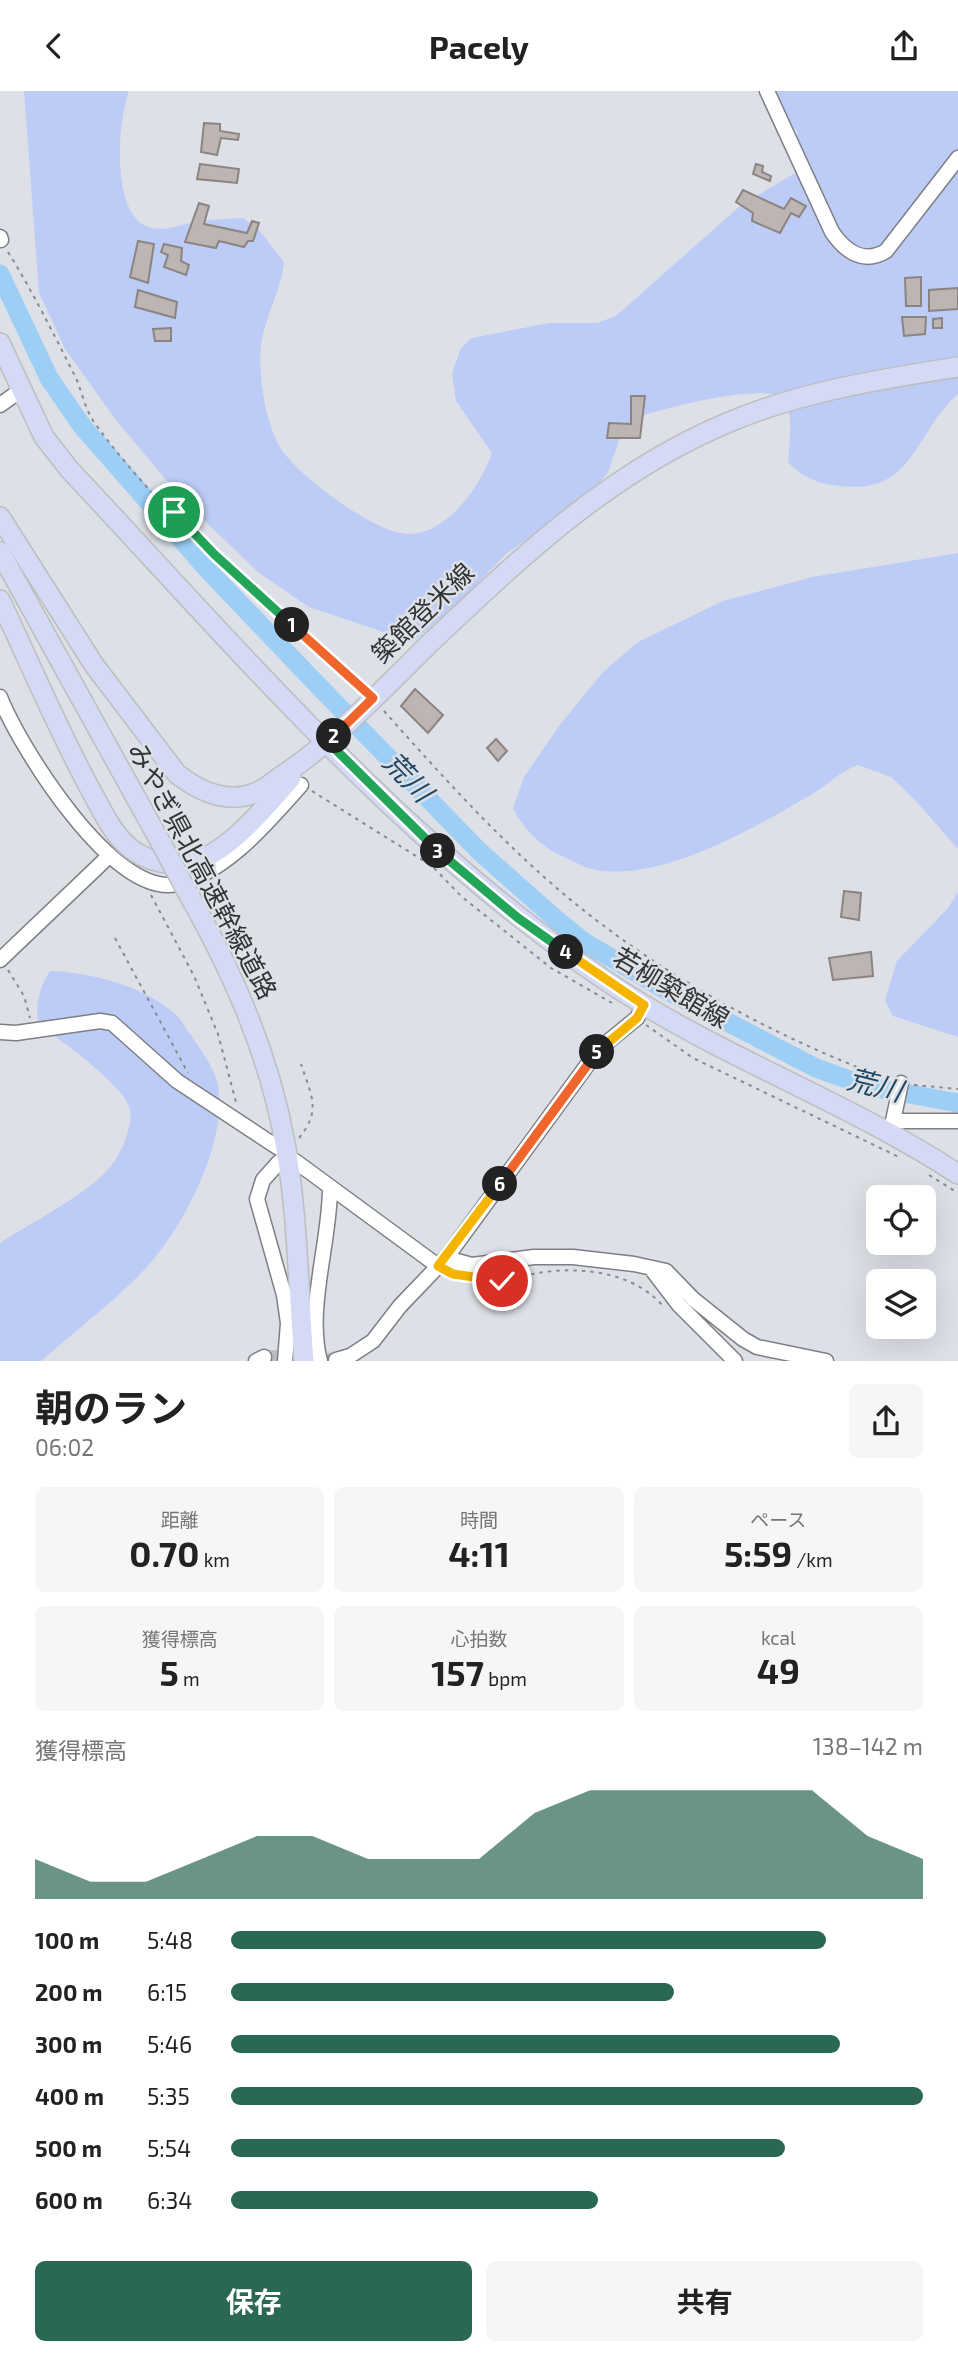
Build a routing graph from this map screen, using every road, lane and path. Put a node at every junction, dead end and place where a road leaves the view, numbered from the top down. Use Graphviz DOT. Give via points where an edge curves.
graph roads {
  1 [pos="767,91"];
  2 [pos="958,158"];
  3 [pos="1,239"];
  4 [pos="0,343"];
  5 [pos="958,367"];
  6 [pos="21,390"];
  7 [pos="0,405"];
  8 [pos="0,517"];
  9 [pos="0,552"];
  10 [pos="0,600"];
  11 [pos="0,698"];
  12 [pos="370,700"];
  13 [pos="333,737"];
  14 [pos="310,756"];
  15 [pos="301,785"];
  16 [pos="108,856"];
  17 [pos="145,877"];
  18 [pos="115,938"];
  19 [pos="0,960"];
  20 [pos="644,1005"];
  21 [pos="33,1030"];
  22 [pos="0,1032"];
  23 [pos="301,1064"];
  24 [pos="901,1083"];
  25 [pos="958,1089"];
  26 [pos="192,1091"];
  27 [pos="235,1121"];
  28 [pos="892,1121"];
  29 [pos="958,1121"];
  30 [pos="297,1141"];
  31 [pos="295,1161"];
  32 [pos="958,1174"];
  33 [pos="330,1188"];
  34 [pos="442,1262"];
  35 [pos="653,1271"];
  36 [pos="465,1276"];
  37 [pos="669,1313"];
  38 [pos="336,1360"];
  39 [pos="285,1361"];
  40 [pos="304,1361"];
  41 [pos="320,1361"];
  42 [pos="735,1361"];
  43 [pos="826,1361"];
  1 -- 2 [label="street" via="832,232 842,247 862,257 886,251"];
  3 -- 12 [label="path" via="27,281 92,419 214,554"];
  4 -- 6 [label="main road"];
  5 -- 12 [label="main road, 築館登米線" via="782,404 728,422 674,448 586,504 528,550"];
  6 -- 7 [label="street"];
  6 -- 13 [label="main road" via="44,437 69,469"];
  8 -- 14 [label="main road" via="94,665 177,774 193,787 236,798 256,793"];
  9 -- 40 [label="main road, みやぎ県北高速幹線道路, bridge" via="232,975 250,1020 276,1102 292,1188"];
  10 -- 14 [label="main road" via="91,791 118,837 144,857 179,864 209,855 264,808"];
  11 -- 16 [label="street" via="27,754"];
  12 -- 13 [label="main road, 築館登米線"];
  12 -- 24 [label="path" via="494,829 600,923 732,1009"];
  13 -- 14 [label="main road, 築館登米線"];
  13 -- 20 [label="main road, 若柳築館線" via="407,822 472,880 518,918"];
  15 -- 17 [label="street" via="271,819 211,870 174,885"];
  16 -- 17 [label="street"];
  16 -- 19 [label="street"];
  17 -- 27 [label="path" via="218,1034 237,1107"];
  18 -- 26 [label="path" via="186,1067"];
  19 -- 21 [label="path" via="24,996"];
  20 -- 28 [label="main road, 若柳築館線" via="742,1061"];
  20 -- 34 [label="street" via="637,1018 599,1049"];
  21 -- 22 [label="street"];
  21 -- 26 [label="street" via="112,1023 157,1066"];
  23 -- 30 [label="path" via="314,1106 312,1121"];
  24 -- 25 [label="path"];
  24 -- 28 [label="street"];
  26 -- 27 [label="street"];
  27 -- 39 [label="street" via="278,1155 262,1180 257,1199 284,1294 288,1323"];
  28 -- 29 [label="street"];
  28 -- 32 [label="main road, 若柳築館線"];
  31 -- 33 [label="street"];
  33 -- 34 [label="street"];
  33 -- 41 [label="street" via="317,1313"];
  34 -- 35 [label="street" via="472,1265 573,1257 634,1264"];
  34 -- 38 [label="street" via="373,1341"];
  35 -- 42 [label="street" via="679,1305"];
  35 -- 43 [label="street" via="672,1274 693,1299 757,1347"];
  36 -- 37 [label="path" via="502,1281 555,1271 625,1277 651,1293"];
}
